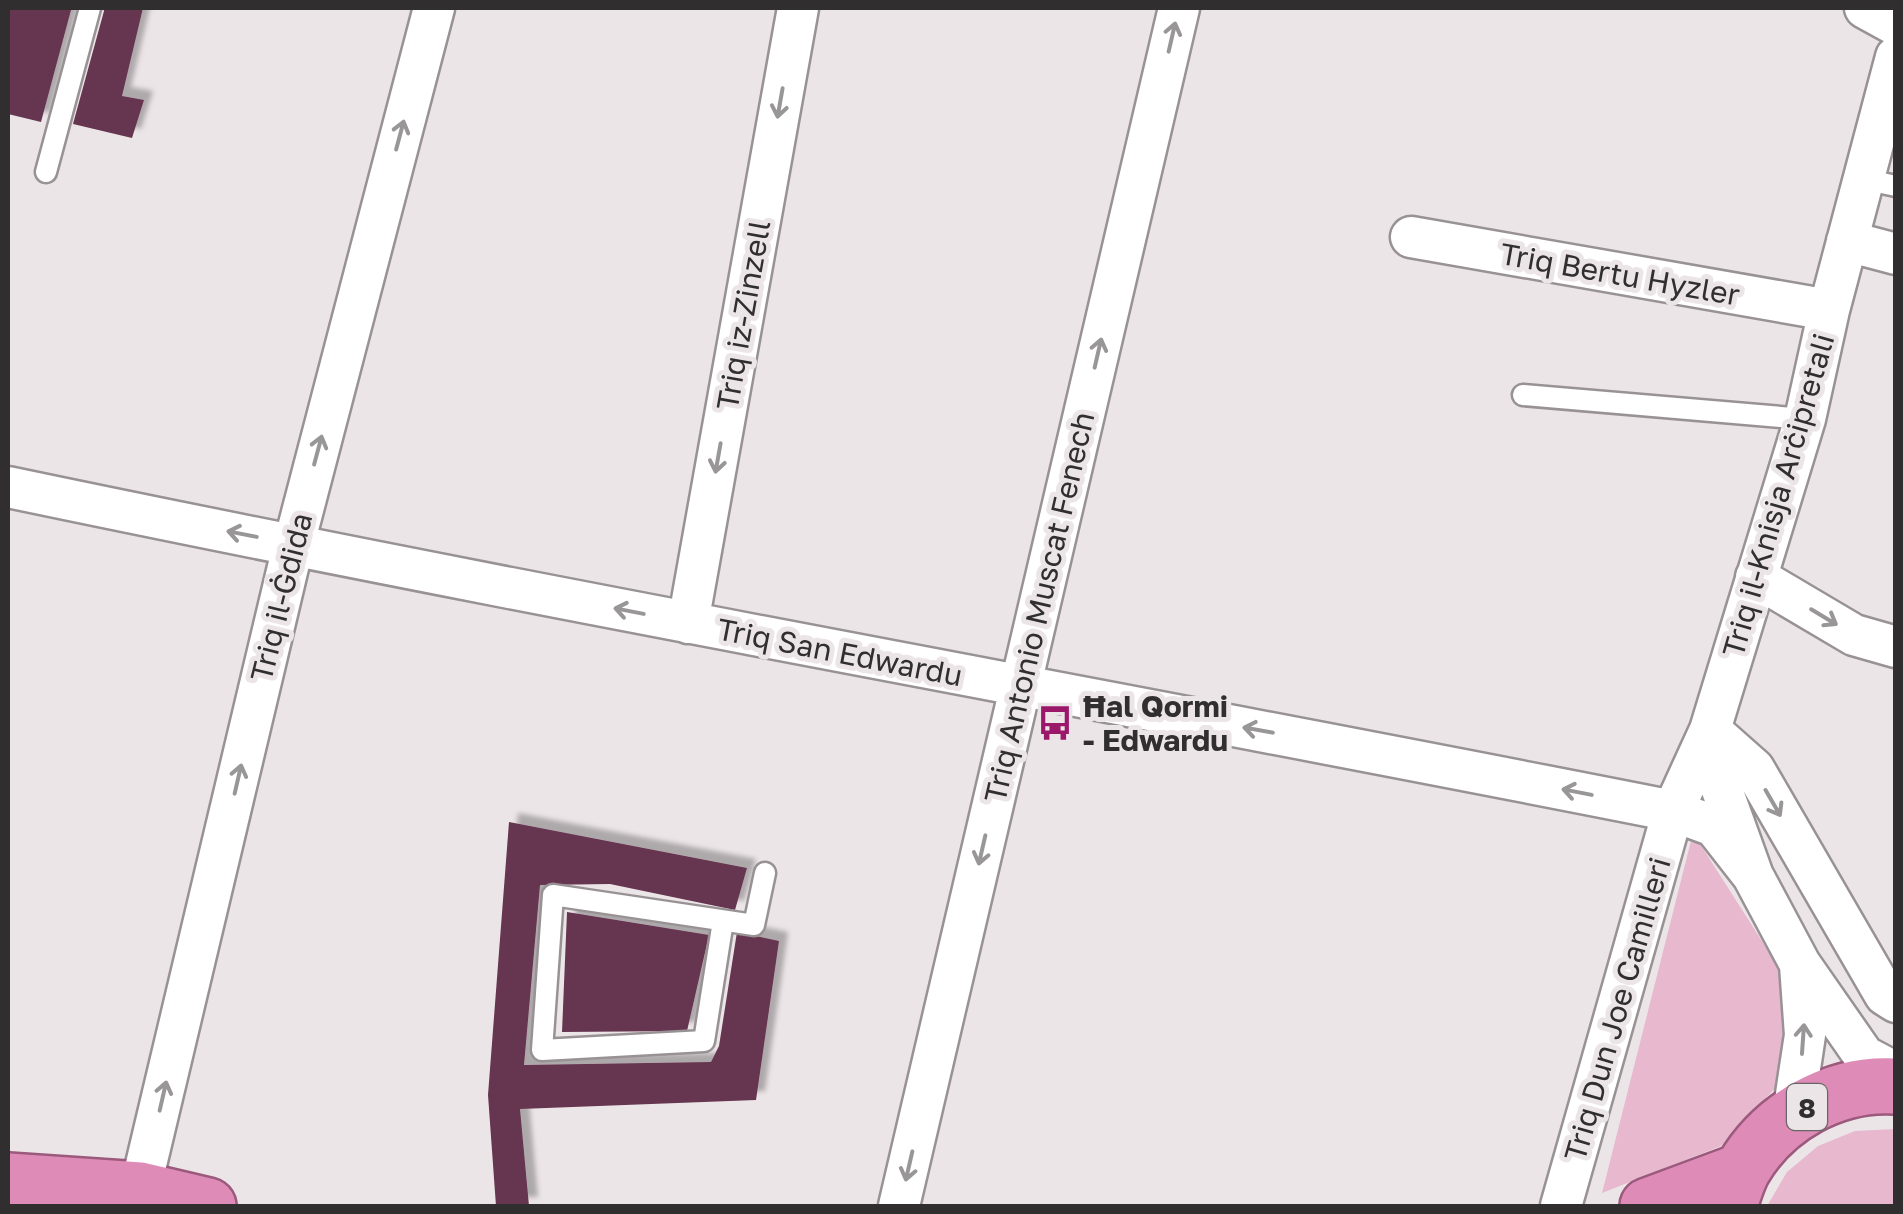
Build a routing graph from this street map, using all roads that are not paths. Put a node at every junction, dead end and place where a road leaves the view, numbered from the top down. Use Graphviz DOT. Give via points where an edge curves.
graph roads {
  1 [pos="90,8"];
  2 [pos="434,8"];
  3 [pos="798,8"];
  4 [pos="1179,8"];
  5 [pos="1865,8"];
  6 [pos="1896,25"];
  7 [pos="1896,57"];
  8 [pos="46,172"];
  9 [pos="1879,182"];
  10 [pos="1411,238"];
  11 [pos="1847,242"];
  12 [pos="1896,254"];
  13 [pos="1830,310"];
  14 [pos="1523,395"];
  15 [pos="1806,419"];
  16 [pos="8,487"];
  17 [pos="294,544"];
  18 [pos="1756,577"];
  19 [pos="688,623"];
  20 [pos="1896,647"];
  21 [pos="1020,687"];
  22 [pos="1710,730"];
  23 [pos="1673,811"];
  24 [pos="766,873"];
  25 [pos="1753,876"];
  26 [pos="724,921"];
  27 [pos="1800,964"];
  28 [pos="1896,1002"];
  29 [pos="1896,1073"];
  30 [pos="1896,1086"];
  31 [pos="1793,1114"];
  32 [pos="8,1181"];
  33 [pos="1735,1189"];
  34 [pos="182,1201"];
  35 [pos="899,1206"];
  36 [pos="1561,1206"];
  37 [pos="1648,1206"];
  1 -- 8 [label="lane"];
  17 -- 2 [label="street, Triq il-Ġdida, one-way"];
  3 -- 19 [label="street, Triq iz-Zinzell, one-way"];
  21 -- 4 [label="street, Triq Antonio Muscat Fenech, one-way"];
  5 -- 6 [label="street"];
  7 -- 9 [label="street, Triq il-Knisja Arċipretali"];
  9 -- 11 [label="street, Triq il-Knisja Arċipretali"];
  10 -- 13 [label="street, Triq Bertu Hyzler"];
  11 -- 12 [label="street"];
  11 -- 13 [label="street, Triq il-Knisja Arċipretali"];
  13 -- 15 [label="street, Triq il-Knisja Arċipretali"];
  14 -- 15 [label="lane"];
  15 -- 18 [label="street, Triq il-Knisja Arċipretali"];
  17 -- 16 [label="street, Triq San Edwardu, one-way"];
  19 -- 17 [label="street, Triq San Edwardu, one-way"];
  34 -- 17 [label="street, Triq il-Ġdida, one-way"];
  18 -- 20 [label="street, one-way" via="1854,635"];
  18 -- 22 [label="street, Triq il-Knisja Arċipretali"];
  19 -- 21 [label="street, Triq San Edwardu"];
  23 -- 21 [label="street, Triq San Edwardu, one-way"];
  21 -- 35 [label="street, Triq Antonio Muscat Fenech, one-way"];
  22 -- 23 [label="street, Triq il-Knisja Arċipretali"];
  22 -- 25 [label="street" via="1721,787"];
  22 -- 28 [label="street, one-way" via="1754,769 1885,996"];
  23 -- 25 [label="street, Triq San Edwardu" via="1714,826"];
  23 -- 36 [label="street, Triq Dun Joe Camilleri"];
  24 -- 26 [label="lane" via="754,926"];
  25 -- 27 [label="street"];
  26 -- 26 [label="lane" via="704,1041 542,1050 553,895"];
  27 -- 29 [label="street" via="1864,1056"];
  31 -- 27 [label="street, one-way" via="1806,1035"];
  30 -- 31 [label="highway, 8" via="1833,1094"];
  31 -- 33 [label="highway, 8" via="1764,1140"];
  32 -- 34 [label="highway"];
  33 -- 37 [label="highway"];
}
